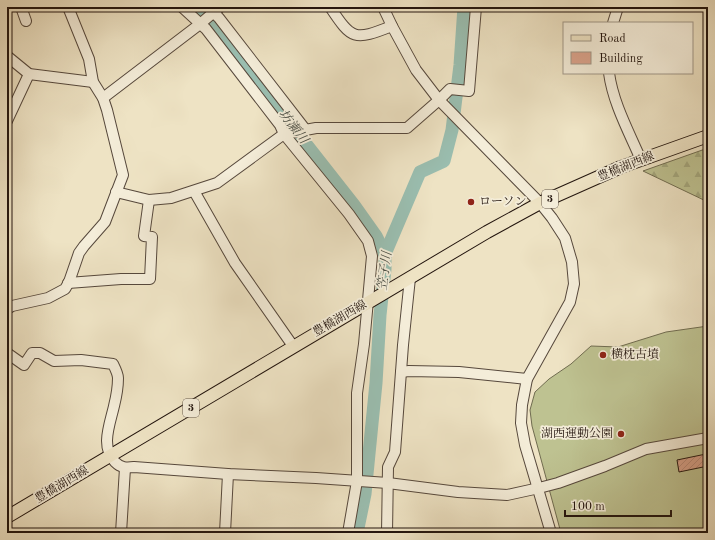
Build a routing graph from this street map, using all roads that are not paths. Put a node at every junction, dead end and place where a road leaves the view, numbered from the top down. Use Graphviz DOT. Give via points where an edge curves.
graph roads {
  1 [pos="21,7"];
  2 [pos="68,7"];
  3 [pos="182,7"];
  4 [pos="330,7"];
  5 [pos="383,7"];
  6 [pos="476,7"];
  7 [pos="618,7"];
  8 [pos="213,10"];
  9 [pos="26,21"];
  10 [pos="614,22"];
  11 [pos="202,23"];
  12 [pos="392,26"];
  13 [pos="7,56"];
  14 [pos="29,74"];
  15 [pos="609,74"];
  16 [pos="93,82"];
  17 [pos="103,98"];
  18 [pos="439,100"];
  19 [pos="7,121"];
  20 [pos="303,130"];
  21 [pos="286,134"];
  22 [pos="708,136"];
  23 [pos="641,160"];
  24 [pos="194,191"];
  25 [pos="116,192"];
  26 [pos="149,200"];
  27 [pos="540,203"];
  28 [pos="406,280"];
  29 [pos="68,283"];
  30 [pos="371,301"];
  31 [pos="7,309"];
  32 [pos="293,346"];
  33 [pos="7,353"];
  34 [pos="401,372"];
  35 [pos="527,379"];
  36 [pos="708,438"];
  37 [pos="109,456"];
  38 [pos="125,468"];
  39 [pos="228,474"];
  40 [pos="357,481"];
  41 [pos="386,483"];
  42 [pos="539,488"];
  43 [pos="7,517"];
  44 [pos="122,533"];
  45 [pos="225,533"];
  46 [pos="348,533"];
  47 [pos="387,533"];
  48 [pos="551,533"];
  1 -- 9 [label="street"];
  2 -- 16 [label="street" via="89,59"];
  3 -- 11 [label="street"];
  4 -- 12 [label="street" via="345,29 354,35 365,35"];
  5 -- 12 [label="street"];
  6 -- 18 [label="street" via="469,92 450,89"];
  7 -- 10 [label="street"];
  8 -- 11 [label="street"];
  8 -- 20 [label="street"];
  11 -- 17 [label="street"];
  11 -- 21 [label="street"];
  12 -- 18 [label="street" via="416,70"];
  13 -- 14 [label="street"];
  14 -- 16 [label="street"];
  14 -- 19 [label="street"];
  15 -- 23 [label="street" via="610,84"];
  16 -- 17 [label="street"];
  17 -- 25 [label="street" via="123,175"];
  18 -- 20 [label="street" via="407,128"];
  18 -- 27 [label="street"];
  20 -- 21 [label="street"];
  21 -- 24 [label="street" via="217,183"];
  21 -- 30 [label="street" via="368,241 372,256"];
  22 -- 23 [label="main road, 豊橋湖西線 / 3"];
  23 -- 27 [label="main road, 豊橋湖西線 / 3"];
  24 -- 26 [label="street" via="171,198"];
  24 -- 32 [label="street" via="235,263"];
  25 -- 26 [label="street"];
  25 -- 29 [label="street" via="105,222 79,253"];
  26 -- 29 [label="street" via="144,236 152,237 150,278"];
  27 -- 28 [label="main road, 豊橋湖西線 / 3"];
  27 -- 35 [label="street" via="565,238 572,262 574,284 570,302"];
  28 -- 30 [label="main road, 豊橋湖西線 / 3"];
  28 -- 34 [label="street"];
  29 -- 31 [label="street" via="65,290 48,298"];
  30 -- 32 [label="main road, 豊橋湖西線 / 3"];
  30 -- 40 [label="street" via="357,393"];
  32 -- 37 [label="main road, 豊橋湖西線 / 3"];
  33 -- 37 [label="street" via="24,364 32,353 40,353 54,361 81,360 113,364 118,377 108,432"];
  34 -- 35 [label="street" via="458,372"];
  34 -- 41 [label="street" via="395,452 388,467"];
  35 -- 42 [label="street" via="521,423"];
  36 -- 42 [label="street" via="646,449"];
  37 -- 38 [label="street"];
  37 -- 43 [label="main road, 豊橋湖西線 / 3"];
  38 -- 39 [label="street"];
  38 -- 44 [label="street"];
  39 -- 40 [label="street"];
  39 -- 45 [label="street"];
  40 -- 41 [label="street"];
  40 -- 46 [label="street"];
  41 -- 42 [label="street" via="507,496"];
  41 -- 47 [label="street"];
  42 -- 48 [label="street"];
}
